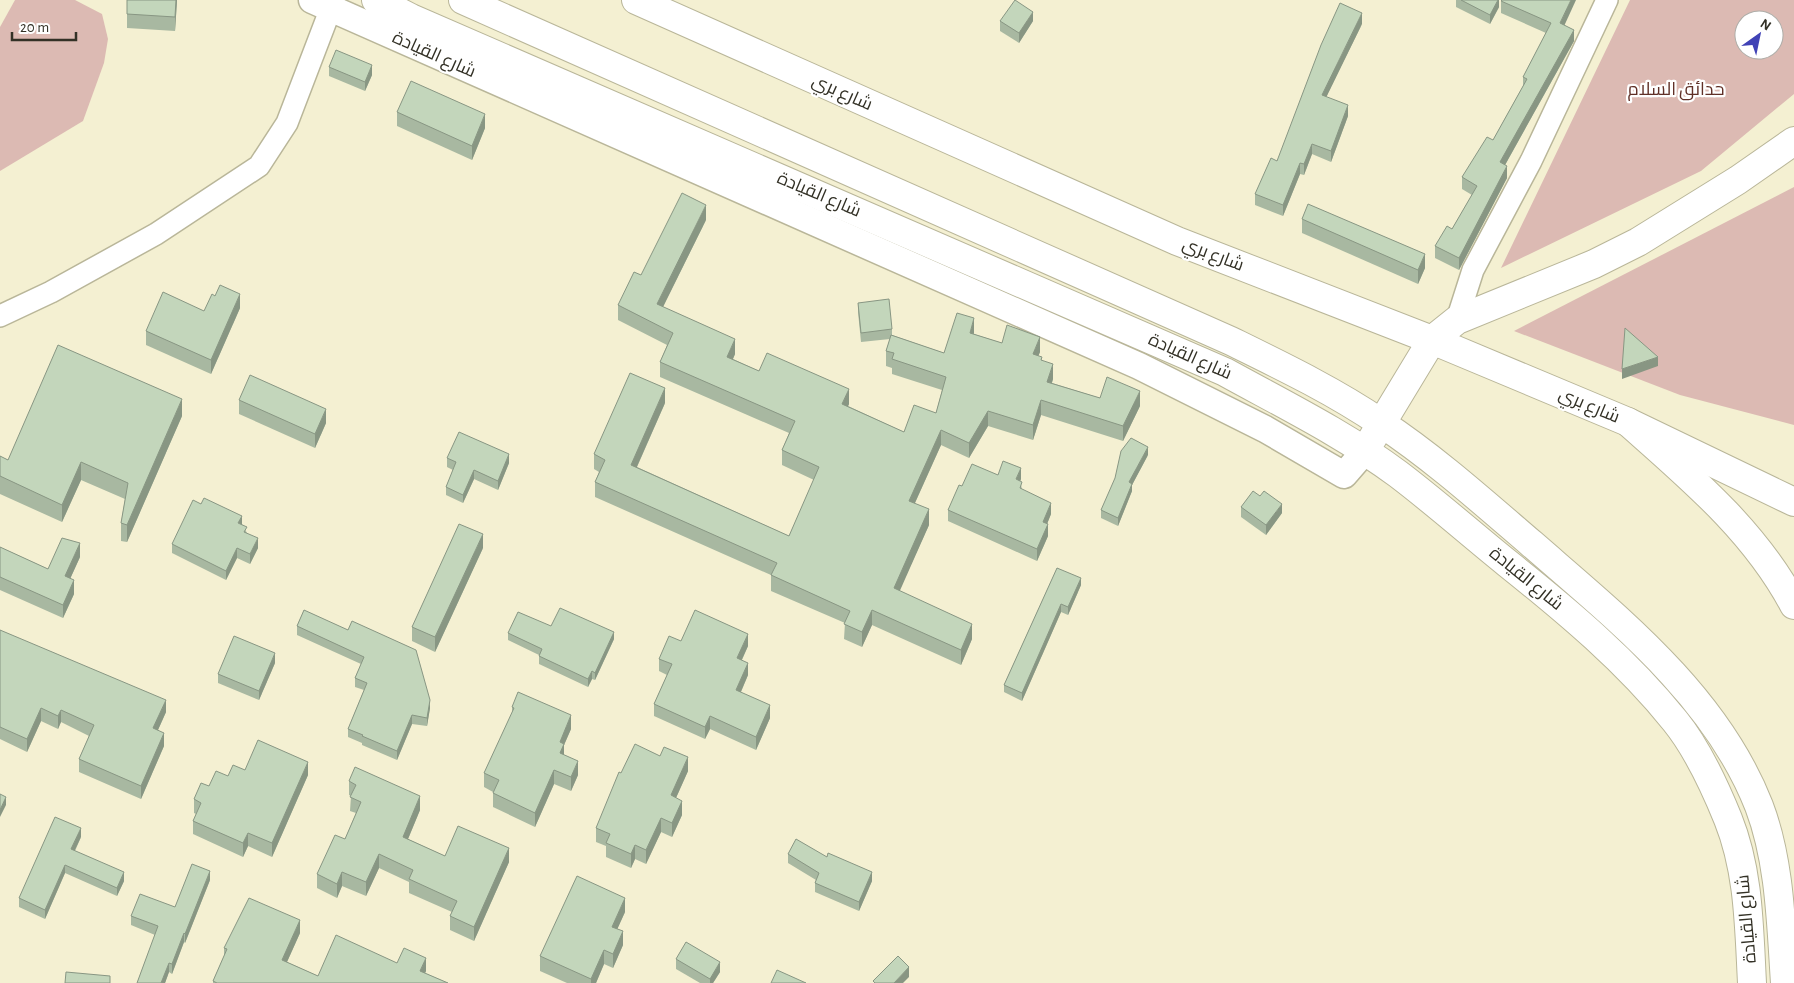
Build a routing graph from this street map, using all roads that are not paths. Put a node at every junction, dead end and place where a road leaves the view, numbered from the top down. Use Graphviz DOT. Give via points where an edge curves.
graph roads {
  1 [pos="376,0"];
  2 [pos="463,0"];
  3 [pos="636,0"];
  4 [pos="1607,0"];
  5 [pos="326,3"];
  6 [pos="1794,141"];
  7 [pos="0,316"];
  8 [pos="1457,320"];
  9 [pos="1432,340"];
  10 [pos="1628,422"];
  11 [pos="1381,423"];
  12 [pos="1364,452"];
  13 [pos="1794,502"];
  14 [pos="1794,605"];
  15 [pos="1752,983"];
  16 [pos="1785,983"];
  1 -- 12 [label="main road, شارع القيادة" via="1225,372 1310,418"];
  2 -- 11 [label="main road, شارع القيادة" via="1231,341"];
  3 -- 9 [label="main road, شارع بري" via="1177,241"];
  4 -- 8 [label="street" via="1531,161 1473,270"];
  5 -- 7 [label="street" via="287,123 259,166 156,234"];
  5 -- 12 [label="street, شارع القيادة" via="1139,366 1265,429 1344,475"];
  6 -- 8 [label="main road" via="1638,242 1594,264"];
  8 -- 9 [label="main road"];
  9 -- 10 [label="main road, شارع بري"];
  9 -- 11 [label="main road"];
  10 -- 13 [label="main road, شارع بري"];
  10 -- 14 [label="main road" via="1734,521 1768,563"];
  11 -- 12 [label="main road"];
  11 -- 16 [label="main road, شارع القيادة" via="1494,511 1590,594 1701,705 1736,755 1759,807 1778,890"];
  12 -- 15 [label="main road, شارع القيادة" via="1397,474 1568,613 1676,722 1708,774 1729,820 1748,896"];
}
